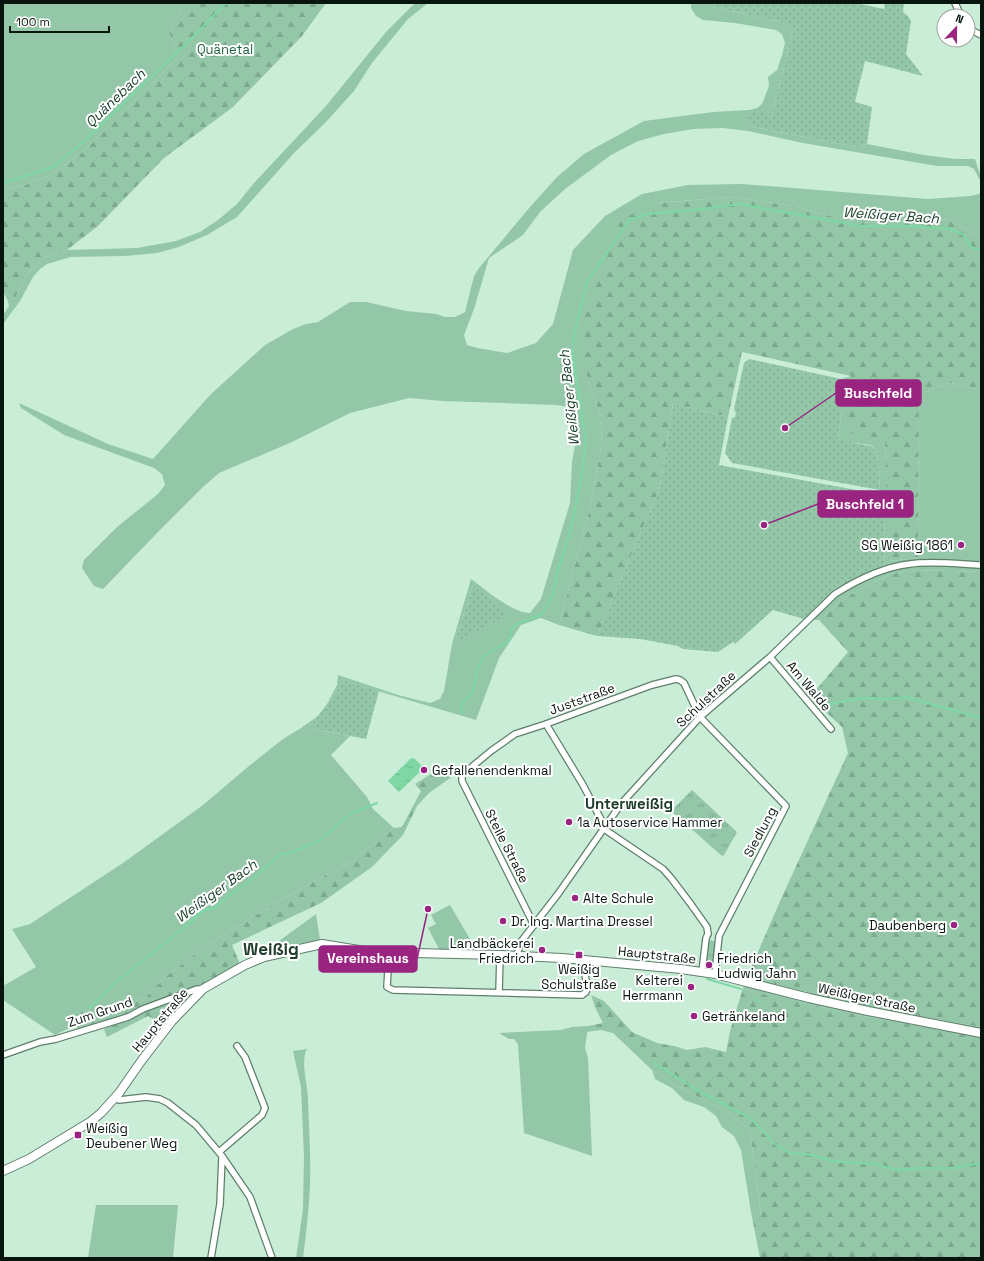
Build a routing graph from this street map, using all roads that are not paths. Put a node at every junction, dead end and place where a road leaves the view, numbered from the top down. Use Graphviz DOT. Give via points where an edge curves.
graph roads {
  1 [pos="981,565"];
  2 [pos="770,657"];
  3 [pos="700,717"];
  4 [pos="546,724"];
  5 [pos="831,729"];
  6 [pos="462,775"];
  7 [pos="605,826"];
  8 [pos="534,925"];
  9 [pos="708,934"];
  10 [pos="719,936"];
  11 [pos="389,952"];
  12 [pos="500,955"];
  13 [pos="517,956"];
  14 [pos="586,960"];
  15 [pos="702,972"];
  16 [pos="715,974"];
  17 [pos="749,983"];
  18 [pos="203,989"];
  19 [pos="499,992"];
  20 [pos="981,1033"];
  21 [pos="237,1046"];
  22 [pos="3,1055"];
  23 [pos="116,1096"];
  24 [pos="221,1154"];
  25 [pos="3,1171"];
  26 [pos="212,1258"];
  27 [pos="272,1258"];
  1 -- 2 [label="street, Schulstraße" via="910,563 886,568 836,594"];
  2 -- 3 [label="street, Schulstraße"];
  2 -- 5 [label="street, Am Walde"];
  3 -- 4 [label="street, Juststraße" via="684,683 676,678 652,684"];
  3 -- 7 [label="street, Schulstraße" via="621,804"];
  3 -- 10 [label="street, Siedlung" via="786,806"];
  4 -- 6 [label="street, Juststraße" via="506,739"];
  4 -- 7 [label="street"];
  6 -- 8 [label="street, Steile Straße" via="462,781"];
  7 -- 8 [label="street, Schulstraße"];
  7 -- 9 [label="street" via="607,831 670,876 707,927"];
  8 -- 13 [label="street, Schulstraße" via="520,943"];
  9 -- 10 [label="street"];
  9 -- 15 [label="street"];
  10 -- 16 [label="street, Siedlung"];
  11 -- 12 [label="street, Hauptstraße"];
  11 -- 18 [label="street, Hauptstraße" via="371,952 322,944 264,957"];
  11 -- 19 [label="street" via="387,987 390,990"];
  12 -- 13 [label="street, Hauptstraße"];
  12 -- 19 [label="street"];
  13 -- 14 [label="street, Hauptstraße"];
  14 -- 15 [label="street, Hauptstraße"];
  14 -- 19 [label="street" via="587,988 582,995"];
  15 -- 16 [label="street, Hauptstraße"];
  16 -- 17 [label="street, Hauptstraße"];
  17 -- 20 [label="street, Weißiger Straße" via="868,1011"];
  18 -- 22 [label="street, Zum Grund" via="143,1009 128,1017"];
  18 -- 23 [label="street, Hauptstraße" via="172,1021"];
  21 -- 24 [label="street" via="245,1057 265,1108 262,1115"];
  23 -- 24 [label="street" via="119,1100 153,1097 168,1103 196,1125"];
  23 -- 25 [label="street, Hauptstraße" via="90,1122 29,1159"];
  24 -- 26 [label="street" via="220,1204"];
  24 -- 27 [label="street" via="250,1197"];
}
